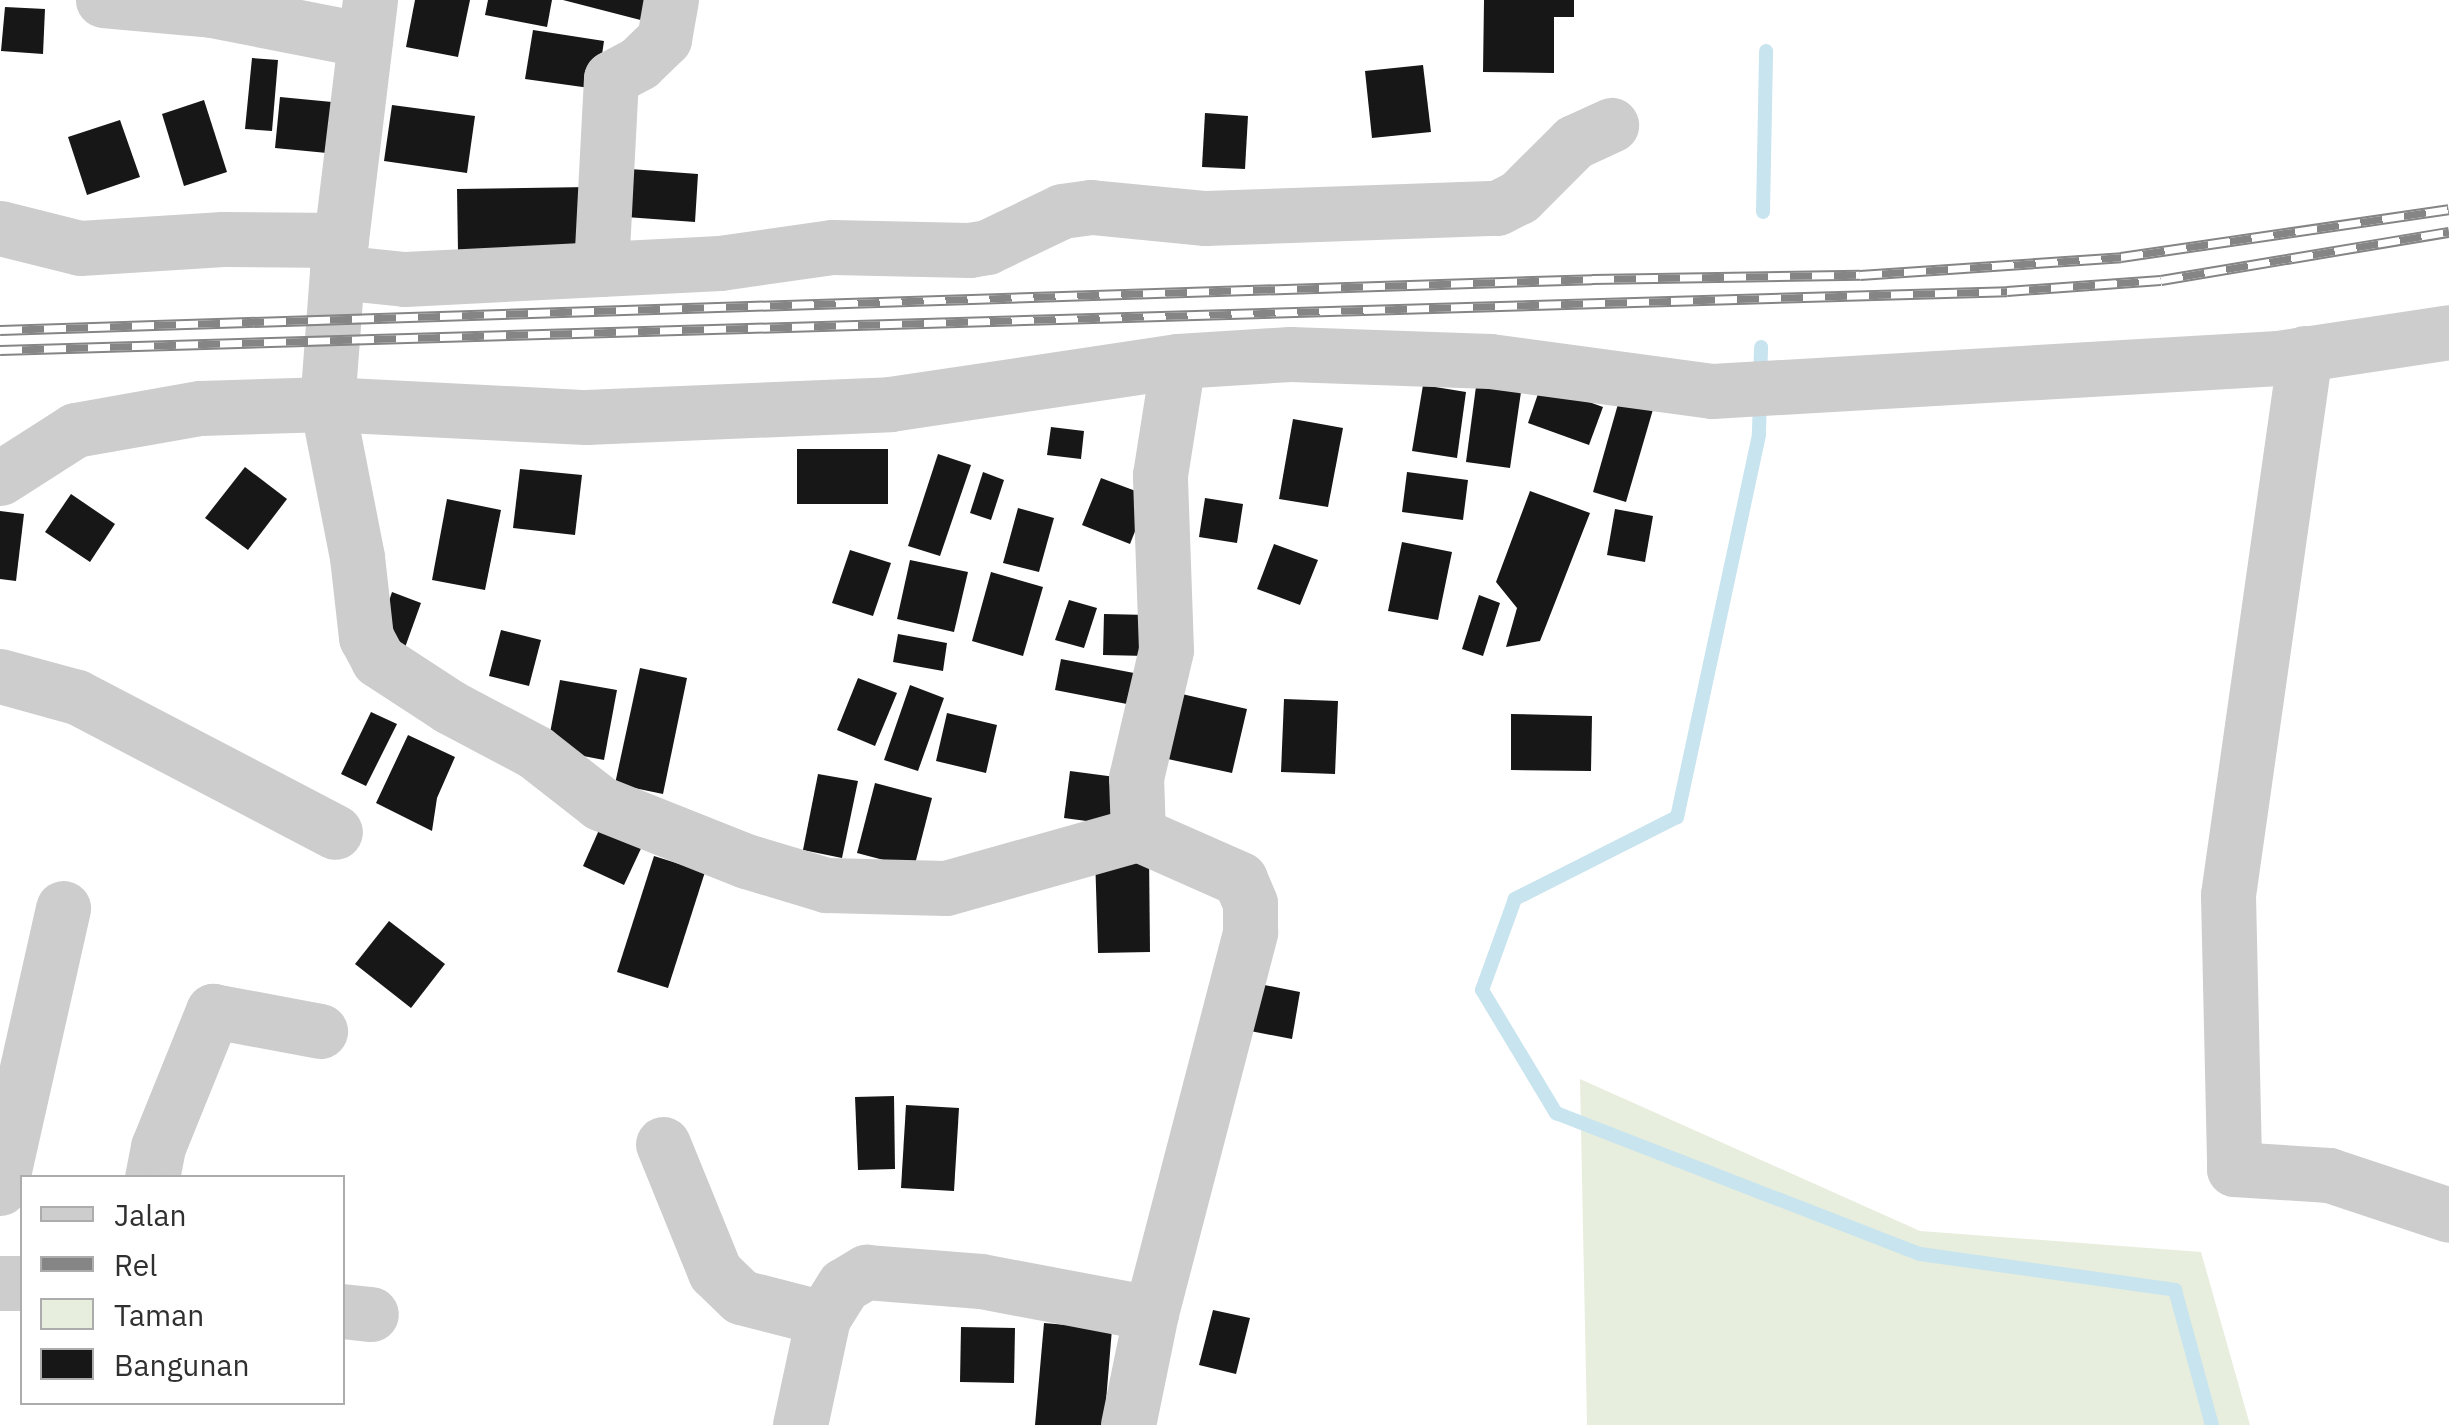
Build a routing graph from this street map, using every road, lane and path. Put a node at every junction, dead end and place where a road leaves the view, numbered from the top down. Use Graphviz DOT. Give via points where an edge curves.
graph roads {
  1 [pos="103,0"];
  2 [pos="671,0"];
  3 [pos="368,20"];
  4 [pos="1611,125"];
  5 [pos="0,228"];
  6 [pos="339,256"];
  7 [pos="601,269"];
  8 [pos="2449,332"];
  9 [pos="2306,353"];
  10 [pos="1178,360"];
  11 [pos="327,404"];
  12 [pos="0,478"];
  13 [pos="0,676"];
  14 [pos="335,832"];
  15 [pos="1138,834"];
  16 [pos="63,908"];
  17 [pos="24,968"];
  18 [pos="320,1031"];
  19 [pos="663,1144"];
  20 [pos="153,1175"];
  21 [pos="0,1188"];
  22 [pos="2449,1216"];
  23 [pos="1151,1312"];
  24 [pos="823,1318"];
  25 [pos="800,1425"];
  26 [pos="1128,1425"];
  1 -- 3 [label="street"];
  2 -- 7 [label="street" via="664,38 611,78"];
  3 -- 6 [label="street"];
  4 -- 7 [label="street" via="1574,142 1519,197 1497,208 1205,218 1080,208 969,250 832,247 720,263"];
  5 -- 6 [label="street" via="80,248 223,239"];
  6 -- 7 [label="street" via="406,279"];
  6 -- 11 [label="street"];
  8 -- 9 [label="street"];
  9 -- 10 [label="street" via="1712,391 1490,360 1290,354"];
  9 -- 22 [label="street" via="2228,895 2234,1169 2329,1175"];
  10 -- 11 [label="street" via="871,405 586,417"];
  10 -- 15 [label="street" via="1160,475 1166,650 1136,778"];
  11 -- 12 [label="street" via="200,408 75,430"];
  11 -- 15 [label="street" via="366,638 378,660 535,752 600,803 746,861 826,884 946,888"];
  13 -- 14 [label="street" via="78,697"];
  15 -- 23 [label="street" via="1240,879 1250,904 1250,932"];
  16 -- 17 [label="street"];
  17 -- 21 [label="street"];
  18 -- 20 [label="street" via="214,1011"];
  19 -- 24 [label="street" via="715,1272 740,1296"];
  23 -- 24 [label="street" via="980,1281 866,1272 844,1285"];
  23 -- 26 [label="street"];
  24 -- 25 [label="street"];
}
